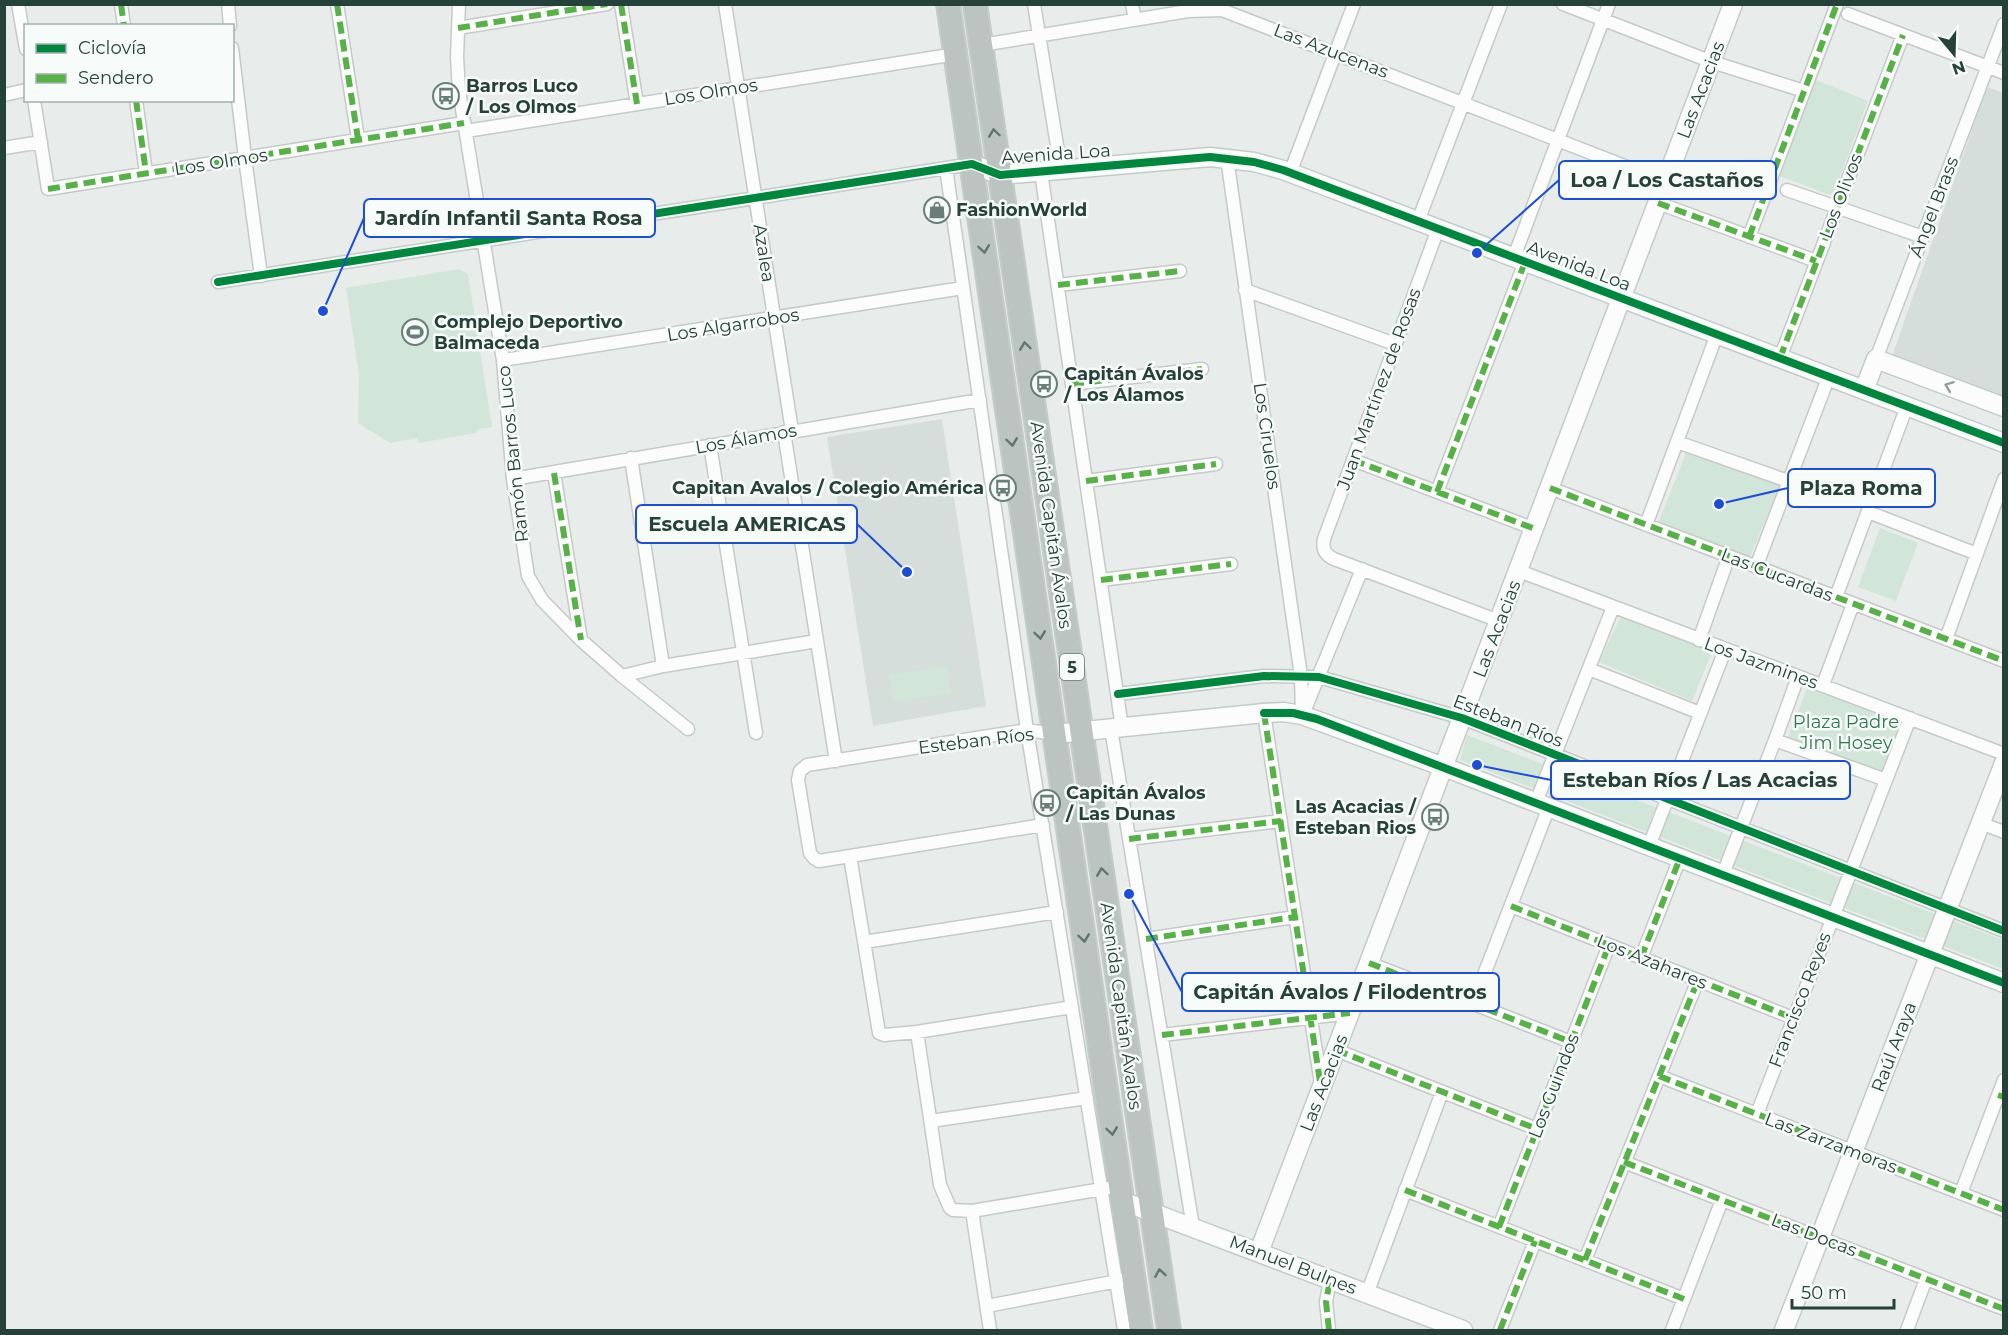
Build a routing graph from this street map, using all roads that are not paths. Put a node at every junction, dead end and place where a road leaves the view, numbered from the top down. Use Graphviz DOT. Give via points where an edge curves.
graph roads {
  1 [pos="18,4"];
  2 [pos="121,4"];
  3 [pos="228,4"];
  4 [pos="337,4"];
  5 [pos="459,4"];
  6 [pos="607,4"];
  7 [pos="621,4"];
  8 [pos="725,4"];
  9 [pos="948,4"];
  10 [pos="975,4"];
  11 [pos="1034,4"];
  12 [pos="1132,4"];
  13 [pos="1354,4"];
  14 [pos="1501,4"];
  15 [pos="1563,4"];
  16 [pos="1609,4"];
  17 [pos="1733,4"];
  18 [pos="1837,4"];
  19 [pos="1233,8"];
  20 [pos="1848,14"];
  21 [pos="1135,20"];
  22 [pos="1604,20"];
  23 [pos="124,24"];
  24 [pos="230,24"];
  25 [pos="2004,24"];
  26 [pos="458,28"];
  27 [pos="1903,35"];
  28 [pos="1039,37"];
  29 [pos="24,38"];
  30 [pos="981,45"];
  31 [pos="1336,53"];
  32 [pos="956,54"];
  33 [pos="1712,62"];
  34 [pos="234,66"];
  35 [pos="1987,67"];
  36 [pos="2004,73"];
  37 [pos="738,88"];
  38 [pos="24,90"];
  39 [pos="1804,91"];
  40 [pos="4,95"];
  41 [pos="34,102"];
  42 [pos="136,102"];
  43 [pos="1464,103"];
  44 [pos="637,104"];
  45 [pos="465,127"];
  46 [pos="358,139"];
  47 [pos="1558,140"];
  48 [pos="41,142"];
  49 [pos="4,148"];
  50 [pos="244,158"];
  51 [pos="1227,158"];
  52 [pos="972,164"];
  53 [pos="946,168"];
  54 [pos="1061,170"];
  55 [pos="1041,172"];
  56 [pos="146,173"];
  57 [pos="1290,173"];
  58 [pos="1000,176"];
  59 [pos="1666,182"];
  60 [pos="1787,190"];
  61 [pos="756,198"];
  62 [pos="1658,203"];
  63 [pos="1837,208"];
  64 [pos="1418,221"];
  65 [pos="1438,229"];
  66 [pos="1749,237"];
  67 [pos="1923,237"];
  68 [pos="484,241"];
  69 [pos="1520,260"];
  70 [pos="1816,261"];
  71 [pos="1180,271"];
  72 [pos="261,276"];
  73 [pos="218,282"];
  74 [pos="1058,285"];
  75 [pos="963,288"];
  76 [pos="1245,290"];
  77 [pos="1622,298"];
  78 [pos="775,318"];
  79 [pos="1717,334"];
  80 [pos="1395,344"];
  81 [pos="1780,358"];
  82 [pos="1876,359"];
  83 [pos="502,360"];
  84 [pos="1202,369"];
  85 [pos="1829,376"];
  86 [pos="1072,384"];
  87 [pos="1864,390"];
  88 [pos="980,400"];
  89 [pos="1907,406"];
  90 [pos="2004,407"];
  91 [pos="788,431"];
  92 [pos="1677,442"];
  93 [pos="2004,443"];
  94 [pos="710,445"];
  95 [pos="631,458"];
  96 [pos="1353,460"];
  97 [pos="1216,464"];
  98 [pos="554,473"];
  99 [pos="513,479"];
  100 [pos="2004,479"];
  101 [pos="1086,481"];
  102 [pos="1788,482"];
  103 [pos="1550,488"];
  104 [pos="1437,492"];
  105 [pos="1868,512"];
  106 [pos="1646,525"];
  107 [pos="1534,529"];
  108 [pos="1977,554"];
  109 [pos="1729,556"];
  110 [pos="1231,564"];
  111 [pos="1756,567"];
  112 [pos="1362,569"];
  113 [pos="1519,571"];
  114 [pos="1101,580"];
  115 [pos="1836,597"];
  116 [pos="1854,604"];
  117 [pos="1612,607"];
  118 [pos="1499,621"];
  119 [pos="1946,639"];
  120 [pos="581,640"];
  121 [pos="1699,640"];
  122 [pos="817,641"];
  123 [pos="1725,650"];
  124 [pos="744,655"];
  125 [pos="2004,661"];
  126 [pos="663,666"];
  127 [pos="1589,669"];
  128 [pos="622,676"];
  129 [pos="1301,676"];
  130 [pos="1319,677"];
  131 [pos="1798,677"];
  132 [pos="1823,685"];
  133 [pos="1118,694"];
  134 [pos="1264,713"];
  135 [pos="1700,713"];
  136 [pos="1302,715"];
  137 [pos="1462,718"];
  138 [pos="1910,718"];
  139 [pos="1116,728"];
  140 [pos="688,729"];
  141 [pos="1028,730"];
  142 [pos="1082,732"];
  143 [pos="756,733"];
  144 [pos="1055,734"];
  145 [pos="1775,740"];
  146 [pos="2004,754"];
  147 [pos="1554,755"];
  148 [pos="836,761"];
  149 [pos="2004,763"];
  150 [pos="1444,767"];
  151 [pos="1887,780"];
  152 [pos="1668,799"];
  153 [pos="1543,805"];
  154 [pos="1281,821"];
  155 [pos="1980,823"];
  156 [pos="1043,825"];
  157 [pos="1741,828"];
  158 [pos="2004,832"];
  159 [pos="1129,839"];
  160 [pos="1650,846"];
  161 [pos="850,856"];
  162 [pos="1680,858"];
  163 [pos="1850,871"];
  164 [pos="1723,874"];
  165 [pos="1511,906"];
  166 [pos="1947,909"];
  167 [pos="1057,912"];
  168 [pos="1832,916"];
  169 [pos="1295,917"];
  170 [pos="2004,931"];
  171 [pos="1146,939"];
  172 [pos="864,942"];
  173 [pos="1609,945"];
  174 [pos="1929,954"];
  175 [pos="1641,958"];
  176 [pos="1369,963"];
  177 [pos="1698,980"];
  178 [pos="2004,982"];
  179 [pos="1473,1003"];
  180 [pos="1072,1007"];
  181 [pos="1350,1013"];
  182 [pos="1311,1017"];
  183 [pos="1793,1018"];
  184 [pos="917,1032"];
  185 [pos="1162,1035"];
  186 [pos="1571,1042"];
  187 [pos="1336,1050"];
  188 [pos="1659,1076"];
  189 [pos="2004,1080"];
  190 [pos="1321,1088"];
  191 [pos="1442,1092"];
  192 [pos="2001,1096"];
  193 [pos="1087,1098"];
  194 [pos="1756,1114"];
  195 [pos="931,1121"];
  196 [pos="1537,1130"];
  197 [pos="1854,1152"];
  198 [pos="1624,1162"];
  199 [pos="1405,1190"];
  200 [pos="1114,1192"];
  201 [pos="1961,1193"];
  202 [pos="1722,1200"];
  203 [pos="972,1210"];
  204 [pos="2004,1210"];
  205 [pos="1151,1211"];
  206 [pos="1193,1227"];
  207 [pos="1499,1227"];
  208 [pos="1820,1238"];
  209 [pos="1534,1241"];
  210 [pos="1259,1252"];
  211 [pos="1585,1260"];
  212 [pos="1926,1279"];
  213 [pos="1125,1280"];
  214 [pos="1330,1280"];
  215 [pos="1367,1294"];
  216 [pos="1684,1299"];
  217 [pos="987,1306"];
  218 [pos="2004,1309"];
  219 [pos="990,1330"];
  220 [pos="1124,1330"];
  221 [pos="1141,1330"];
  222 [pos="1168,1330"];
  223 [pos="1329,1330"];
  224 [pos="1463,1330"];
  225 [pos="1500,1330"];
  226 [pos="1672,1330"];
  227 [pos="1784,1330"];
  228 [pos="1907,1330"];
  1 -- 29 [label="street"];
  2 -- 23 [label="street"];
  3 -- 24 [label="street"];
  4 -- 46 [label="street"];
  5 -- 26 [label="street, Ramón Barros Luco"];
  6 -- 26 [label="street"];
  7 -- 44 [label="street"];
  8 -- 37 [label="street, Azalea"];
  9 -- 32 [label="highway, Avenida Capitán Ávalos / 5"];
  10 -- 30 [label="highway, Avenida Capitán Ávalos / 5"];
  11 -- 28 [label="street"];
  12 -- 21 [label="street"];
  13 -- 31 [label="street"];
  14 -- 43 [label="street"];
  15 -- 22 [label="street"];
  16 -- 22 [label="street"];
  17 -- 33 [label="street, Las Acacias"];
  18 -- 39 [label="street"];
  19 -- 21 [label="street, Las Azucenas"];
  19 -- 31 [label="street, Las Azucenas"];
  20 -- 27 [label="street"];
  21 -- 28 [label="street, Las Azucenas"];
  22 -- 33 [label="street"];
  22 -- 47 [label="street"];
  25 -- 35 [label="street, Ángel Brass"];
  26 -- 45 [label="street, Ramón Barros Luco" via="458,74"];
  27 -- 35 [label="street"];
  27 -- 63 [label="street, Los Olivos"];
  28 -- 30 [label="street, Las Azucenas"];
  28 -- 54 [label="street"];
  58 -- 30 [label="highway, Avenida Capitán Ávalos / 5, one-way"];
  31 -- 43 [label="street, Las Azucenas"];
  31 -- 57 [label="street"];
  32 -- 37 [label="street, Los Olmos"];
  32 -- 52 [label="highway, Avenida Capitán Ávalos / 5"];
  33 -- 39 [label="street"];
  33 -- 59 [label="street, Las Acacias"];
  34 -- 50 [label="street"];
  35 -- 36 [label="street"];
  35 -- 67 [label="street, Ángel Brass"];
  37 -- 44 [label="street, Los Olmos"];
  37 -- 61 [label="street, Azalea"];
  38 -- 40 [label="street"];
  39 -- 66 [label="street"];
  41 -- 48 [label="street"];
  42 -- 56 [label="street"];
  43 -- 47 [label="street, Las Azucenas"];
  43 -- 64 [label="street"];
  44 -- 45 [label="street, Los Olmos"];
  45 -- 46 [label="street, Los Olmos"];
  45 -- 68 [label="street, Ramón Barros Luco"];
  46 -- 50 [label="street, Los Olmos"];
  47 -- 59 [label="street, Las Azucenas"];
  47 -- 69 [label="street"];
  48 -- 49 [label="street"];
  48 -- 56 [label="street, Los Olmos" via="48,189"];
  50 -- 56 [label="street, Los Olmos"];
  50 -- 72 [label="street"];
  51 -- 54 [label="street, Avenida Loa"];
  51 -- 57 [label="street, Avenida Loa"];
  51 -- 76 [label="street, Los Ciruelos"];
  52 -- 53 [label="street"];
  52 -- 58 [label="street, Avenida Loa"];
  52 -- 144 [label="highway, Avenida Capitán Ávalos / 5, one-way"];
  53 -- 61 [label="street"];
  53 -- 75 [label="street, Avenida Capitán Ávalos"];
  54 -- 55 [label="street, Avenida Loa"];
  55 -- 58 [label="street, Avenida Loa"];
  55 -- 74 [label="street, Avenida Capitán Ávalos"];
  57 -- 64 [label="street, Avenida Loa"];
  142 -- 58 [label="highway, Avenida Capitán Ávalos / 5, one-way"];
  59 -- 62 [label="street, Las Acacias"];
  60 -- 63 [label="street"];
  61 -- 68 [label="street"];
  61 -- 78 [label="street, Azalea"];
  62 -- 66 [label="street"];
  62 -- 77 [label="street, Las Acacias"];
  63 -- 67 [label="street"];
  63 -- 70 [label="street, Los Olivos"];
  64 -- 65 [label="street, Avenida Loa"];
  65 -- 69 [label="street, Avenida Loa"];
  65 -- 80 [label="street, Juan Martínez de Rosas"];
  66 -- 70 [label="street"];
  67 -- 82 [label="street, Ángel Brass"];
  68 -- 72 [label="street"];
  68 -- 83 [label="street, Ramón Barros Luco"];
  69 -- 77 [label="street, Avenida Loa"];
  69 -- 104 [label="street"];
  70 -- 81 [label="street, Los Olivos"];
  71 -- 74 [label="street"];
  72 -- 73 [label="street"];
  74 -- 86 [label="street, Avenida Capitán Ávalos"];
  75 -- 78 [label="street, Los Algarrobos"];
  75 -- 88 [label="street, Avenida Capitán Ávalos"];
  76 -- 80 [label="street"];
  76 -- 129 [label="street, Los Ciruelos"];
  77 -- 79 [label="street, Avenida Loa"];
  77 -- 103 [label="street, Las Acacias"];
  78 -- 83 [label="street, Los Algarrobos"];
  78 -- 91 [label="street, Azalea"];
  79 -- 81 [label="street, Avenida Loa"];
  79 -- 92 [label="street"];
  80 -- 96 [label="street, Juan Martínez de Rosas"];
  81 -- 85 [label="street, Avenida Loa"];
  82 -- 87 [label="street, Ángel Brass"];
  90 -- 82 [label="street, one-way"];
  83 -- 99 [label="street, Ramón Barros Luco"];
  84 -- 86 [label="street"];
  85 -- 87 [label="street, Avenida Loa"];
  85 -- 102 [label="street"];
  86 -- 101 [label="street, Avenida Capitán Ávalos"];
  87 -- 89 [label="street, Avenida Loa"];
  88 -- 91 [label="street, Los Álamos"];
  88 -- 141 [label="street, Avenida Capitán Ávalos"];
  89 -- 93 [label="street, Avenida Loa"];
  89 -- 105 [label="street"];
  91 -- 94 [label="street, Los Álamos"];
  91 -- 122 [label="street, Azalea"];
  92 -- 102 [label="street"];
  92 -- 106 [label="street"];
  94 -- 95 [label="street, Los Álamos"];
  94 -- 124 [label="street"];
  95 -- 98 [label="street, Los Álamos"];
  95 -- 126 [label="street"];
  96 -- 104 [label="street"];
  96 -- 112 [label="street, Juan Martínez de Rosas" via="1324,539 1324,551 1331,558"];
  97 -- 101 [label="street"];
  98 -- 99 [label="street, Los Álamos"];
  98 -- 120 [label="street"];
  99 -- 120 [label="street, Ramón Barros Luco" via="528,576 542,600"];
  100 -- 108 [label="street"];
  101 -- 114 [label="street, Avenida Capitán Ávalos"];
  102 -- 111 [label="street"];
  103 -- 106 [label="street, Las Cucardas"];
  103 -- 107 [label="street, Las Acacias"];
  104 -- 107 [label="street"];
  105 -- 108 [label="street"];
  105 -- 115 [label="street"];
  106 -- 109 [label="street, Las Cucardas"];
  107 -- 113 [label="street, Las Acacias"];
  108 -- 119 [label="street"];
  109 -- 111 [label="street, Las Cucardas"];
  109 -- 121 [label="street"];
  110 -- 114 [label="street"];
  111 -- 115 [label="street, Las Cucardas"];
  112 -- 118 [label="street"];
  112 -- 130 [label="street"];
  113 -- 117 [label="street, Los Jazmines"];
  113 -- 118 [label="street, Las Acacias"];
  114 -- 133 [label="street, Avenida Capitán Ávalos"];
  115 -- 116 [label="street, Las Cucardas"];
  116 -- 119 [label="street, Las Cucardas"];
  116 -- 132 [label="street"];
  117 -- 121 [label="street, Los Jazmines"];
  117 -- 127 [label="street"];
  118 -- 137 [label="street, Las Acacias"];
  119 -- 125 [label="street, Las Cucardas"];
  120 -- 128 [label="street, Ramón Barros Luco"];
  121 -- 123 [label="street, Los Jazmines"];
  122 -- 124 [label="street"];
  122 -- 148 [label="street, Azalea"];
  123 -- 131 [label="street, Los Jazmines"];
  123 -- 135 [label="street"];
  124 -- 126 [label="street"];
  124 -- 143 [label="street"];
  126 -- 128 [label="street"];
  127 -- 135 [label="street"];
  127 -- 147 [label="street"];
  128 -- 140 [label="street, Ramón Barros Luco"];
  129 -- 130 [label="street, Esteban Ríos"];
  129 -- 133 [label="street, Esteban Ríos" via="1264,676"];
  129 -- 136 [label="street, Los Ciruelos"];
  130 -- 136 [label="street"];
  130 -- 137 [label="street, Esteban Ríos"];
  131 -- 132 [label="street, Los Jazmines"];
  131 -- 145 [label="street"];
  132 -- 138 [label="street, Los Jazmines"];
  133 -- 139 [label="street, Avenida Capitán Ávalos"];
  134 -- 136 [label="street, Esteban Ríos"];
  134 -- 139 [label="street, Esteban Ríos"];
  134 -- 154 [label="street"];
  135 -- 152 [label="street"];
  136 -- 150 [label="street, Esteban Ríos"];
  137 -- 147 [label="street, Esteban Ríos"];
  137 -- 150 [label="street, Las Acacias"];
  138 -- 146 [label="street, Los Jazmines"];
  138 -- 151 [label="street, Francisco Reyes"];
  139 -- 142 [label="street, Esteban Ríos"];
  139 -- 159 [label="street, Avenida Capitán Ávalos"];
  141 -- 144 [label="street, Esteban Ríos"];
  141 -- 148 [label="street, Esteban Ríos"];
  141 -- 156 [label="street, Avenida Capitán Ávalos"];
  142 -- 144 [label="street, Esteban Ríos"];
  205 -- 142 [label="highway, Avenida Capitán Ávalos / 5, one-way"];
  144 -- 200 [label="highway, Avenida Capitán Ávalos / 5, one-way"];
  145 -- 151 [label="street"];
  145 -- 157 [label="street"];
  147 -- 152 [label="street, Esteban Ríos"];
  147 -- 153 [label="street"];
  148 -- 161 [label="street, Esteban Ríos" via="807,765 798,780 810,853 819,861"];
  149 -- 155 [label="street, Raúl Araya"];
  150 -- 153 [label="street, Esteban Ríos"];
  150 -- 176 [label="street, Las Acacias"];
  151 -- 163 [label="street, Francisco Reyes"];
  152 -- 157 [label="street, Esteban Ríos"];
  152 -- 160 [label="street"];
  153 -- 160 [label="street, Esteban Ríos"];
  153 -- 165 [label="street"];
  154 -- 159 [label="street"];
  154 -- 169 [label="street"];
  155 -- 158 [label="street"];
  155 -- 166 [label="street, Raúl Araya"];
  156 -- 161 [label="street"];
  156 -- 167 [label="street, Avenida Capitán Ávalos"];
  157 -- 163 [label="street, Esteban Ríos"];
  157 -- 164 [label="street"];
  159 -- 171 [label="street, Avenida Capitán Ávalos"];
  160 -- 162 [label="street, Esteban Ríos"];
  161 -- 172 [label="street"];
  162 -- 164 [label="street, Esteban Ríos"];
  162 -- 175 [label="street"];
  163 -- 166 [label="street, Esteban Ríos"];
  163 -- 168 [label="street, Francisco Reyes"];
  164 -- 168 [label="street, Esteban Ríos"];
  165 -- 173 [label="street, Los Azahares"];
  165 -- 179 [label="street"];
  166 -- 170 [label="street, Esteban Ríos"];
  166 -- 174 [label="street, Raúl Araya"];
  167 -- 172 [label="street"];
  167 -- 180 [label="street, Avenida Capitán Ávalos"];
  168 -- 174 [label="street, Esteban Ríos"];
  168 -- 183 [label="street, Francisco Reyes"];
  169 -- 171 [label="street"];
  169 -- 182 [label="street"];
  171 -- 185 [label="street, Avenida Capitán Ávalos"];
  172 -- 184 [label="street" via="879,1033"];
  173 -- 175 [label="street, Los Azahares"];
  173 -- 186 [label="street, Los Guindos"];
  174 -- 178 [label="street, Esteban Ríos"];
  174 -- 197 [label="street, Raúl Araya"];
  175 -- 177 [label="street, Los Azahares"];
  176 -- 179 [label="street"];
  176 -- 181 [label="street, Las Acacias"];
  177 -- 183 [label="street, Los Azahares"];
  177 -- 188 [label="street"];
  179 -- 186 [label="street"];
  180 -- 184 [label="street"];
  180 -- 193 [label="street, Avenida Capitán Ávalos"];
  181 -- 182 [label="street"];
  181 -- 187 [label="street, Las Acacias"];
  182 -- 185 [label="street"];
  182 -- 190 [label="street"];
  183 -- 194 [label="street, Francisco Reyes"];
  184 -- 195 [label="street"];
  185 -- 206 [label="street, Avenida Capitán Ávalos"];
  186 -- 196 [label="street, Los Guindos"];
  187 -- 190 [label="street, Las Acacias"];
  187 -- 191 [label="street"];
  188 -- 194 [label="street, Las Zarzamoras"];
  188 -- 198 [label="street"];
  189 -- 192 [label="street"];
  190 -- 210 [label="street, Las Acacias"];
  191 -- 196 [label="street"];
  191 -- 199 [label="street"];
  192 -- 201 [label="street"];
  193 -- 195 [label="street"];
  193 -- 200 [label="street, Avenida Capitán Ávalos"];
  194 -- 197 [label="street, Las Zarzamoras"];
  195 -- 203 [label="street, Manuel Bulnes" via="940,1185 947,1205 953,1210"];
  196 -- 207 [label="street, Los Guindos"];
  197 -- 201 [label="street, Las Zarzamoras"];
  197 -- 208 [label="street, Raúl Araya"];
  198 -- 202 [label="street, Las Docas"];
  198 -- 211 [label="street"];
  199 -- 207 [label="street"];
  199 -- 215 [label="street"];
  200 -- 203 [label="street, Manuel Bulnes"];
  200 -- 205 [label="street, Manuel Bulnes"];
  200 -- 213 [label="highway, Avenida Capitán Ávalos / 5"];
  201 -- 204 [label="street, Las Zarzamoras"];
  202 -- 208 [label="street, Las Docas"];
  202 -- 216 [label="street"];
  203 -- 217 [label="street"];
  205 -- 206 [label="street, Manuel Bulnes"];
  222 -- 205 [label="highway, Avenida Capitán Ávalos / 5, one-way"];
  206 -- 210 [label="street, Manuel Bulnes"];
  207 -- 209 [label="street"];
  208 -- 212 [label="street, Las Docas"];
  208 -- 227 [label="street, Raúl Araya"];
  209 -- 211 [label="street"];
  209 -- 225 [label="street"];
  210 -- 214 [label="street, Manuel Bulnes"];
  211 -- 216 [label="street"];
  212 -- 218 [label="street, Las Docas"];
  212 -- 228 [label="street"];
  213 -- 217 [label="street"];
  213 -- 220 [label="street, Avenida Capitán Ávalos"];
  213 -- 221 [label="highway, Avenida Capitán Ávalos / 5"];
  214 -- 215 [label="street, Manuel Bulnes"];
  214 -- 223 [label="street" via="1326,1302"];
  215 -- 224 [label="street, Manuel Bulnes"];
  216 -- 226 [label="street"];
  217 -- 219 [label="street"];
}
